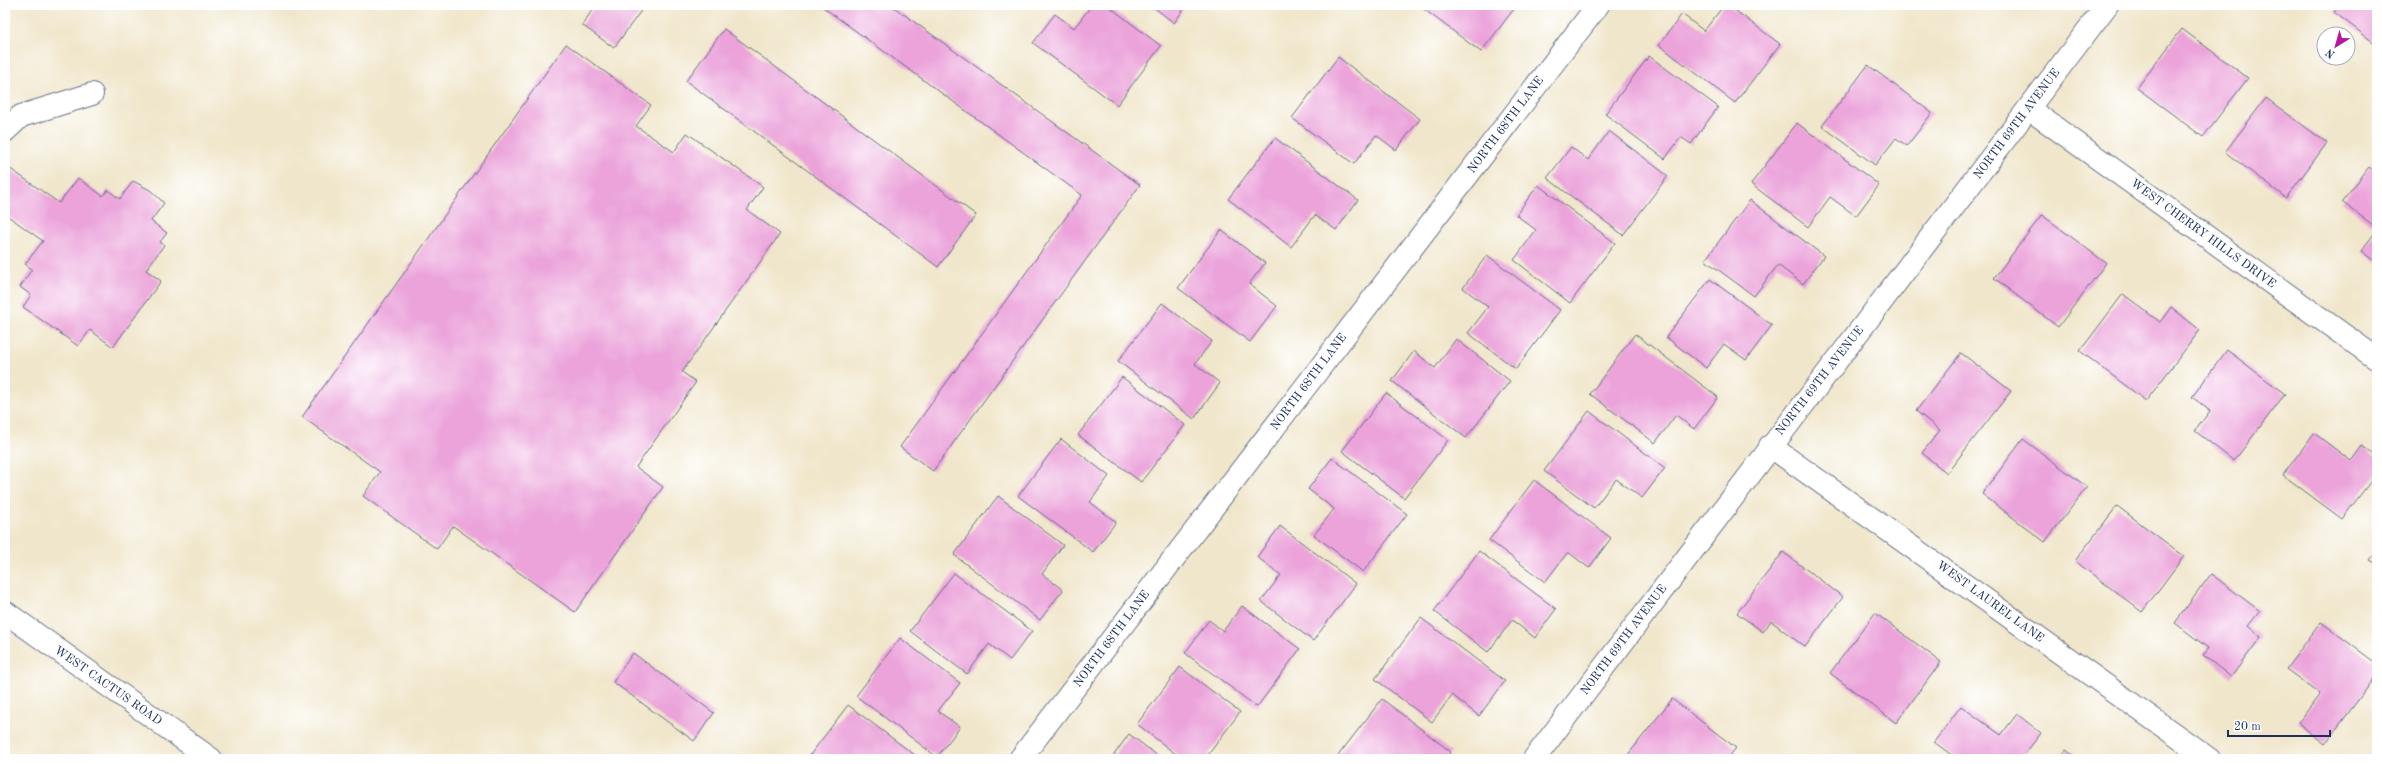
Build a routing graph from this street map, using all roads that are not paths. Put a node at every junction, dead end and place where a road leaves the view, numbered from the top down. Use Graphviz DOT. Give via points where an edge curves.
graph roads {
  1 [pos="1598,5"];
  2 [pos="2107,5"];
  3 [pos="92,94"];
  4 [pos="2029,109"];
  5 [pos="5,131"];
  6 [pos="2377,359"];
  7 [pos="1770,446"];
  8 [pos="5,612"];
  9 [pos="211,759"];
  10 [pos="1020,759"];
  11 [pos="1534,759"];
  12 [pos="2209,759"];
  1 -- 10 [label="street, NORTH 68TH LANE"];
  2 -- 4 [label="street, NORTH 69TH AVENUE"];
  3 -- 5 [label="street" via="21,116"];
  4 -- 6 [label="street, WEST CHERRY HILLS DRIVE"];
  4 -- 7 [label="street, NORTH 69TH AVENUE"];
  7 -- 11 [label="street, NORTH 69TH AVENUE"];
  7 -- 12 [label="street, WEST LAUREL LANE"];
  8 -- 9 [label="street, WEST CACTUS ROAD"];
}
